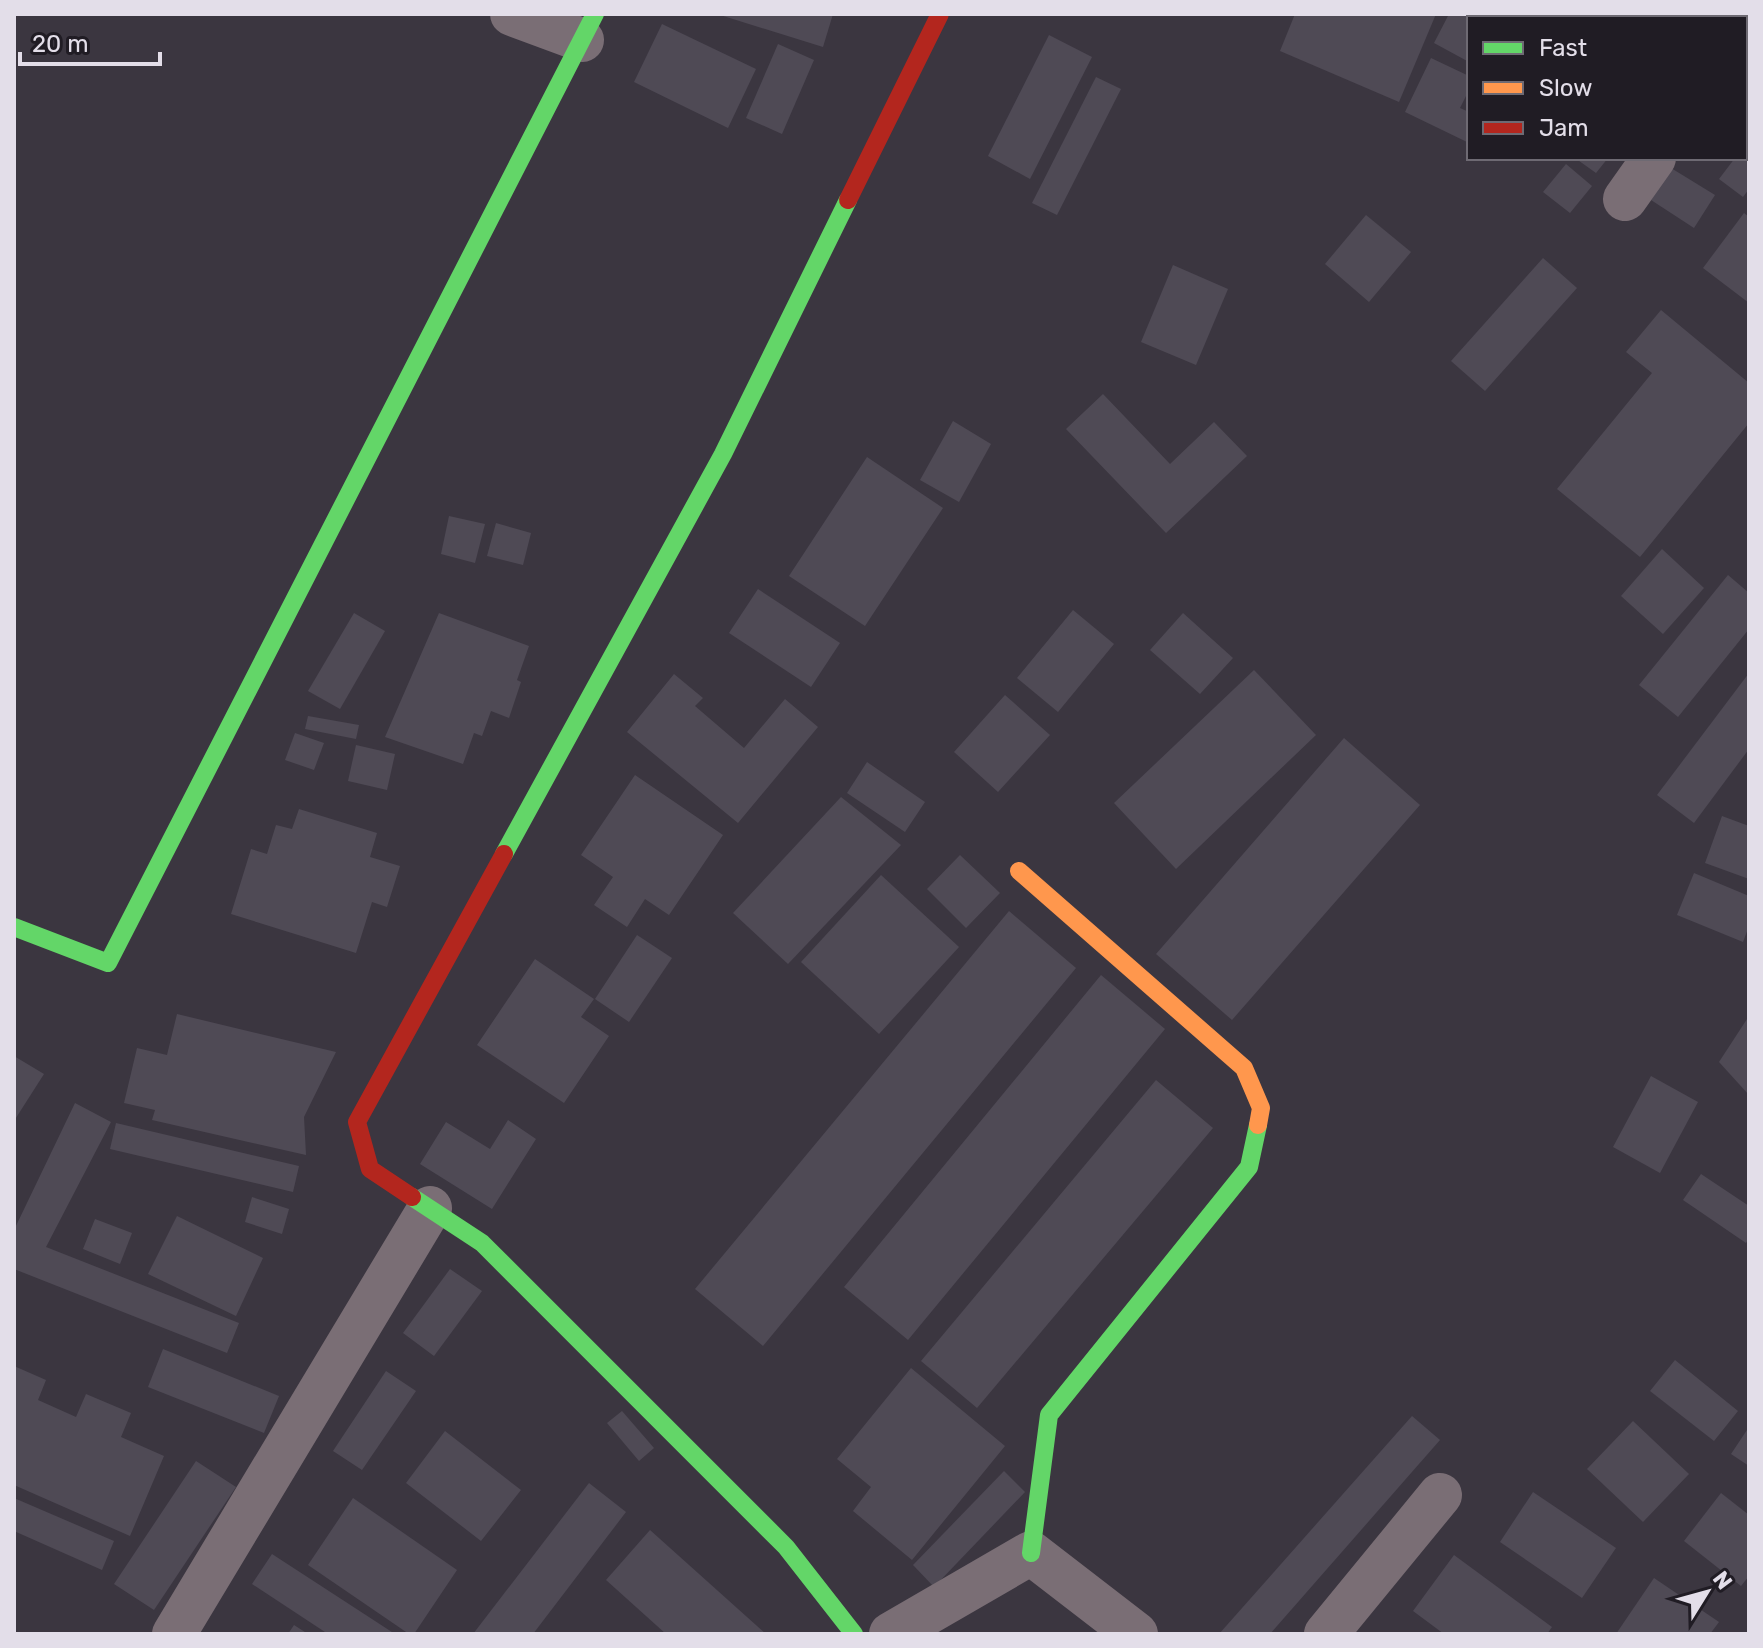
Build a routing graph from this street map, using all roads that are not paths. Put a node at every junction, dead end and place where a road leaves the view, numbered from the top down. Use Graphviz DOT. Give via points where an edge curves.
graph roads {
  1 [pos="512,14"];
  2 [pos="940,14"];
  3 [pos="588,27"];
  4 [pos="1653,160"];
  5 [pos="1625,199"];
  6 [pos="1019,871"];
  7 [pos="14,927"];
  8 [pos="430,1208"];
  9 [pos="1440,1495"];
  10 [pos="1031,1553"];
  11 [pos="174,1634"];
  12 [pos="854,1634"];
  13 [pos="891,1634"];
  14 [pos="1136,1634"];
  15 [pos="1326,1634"];
  1 -- 3 [label="street"];
  2 -- 8 [label="street" via="723,454 357,1122 370,1169"];
  3 -- 7 [label="street" via="108,963"];
  4 -- 5 [label="street"];
  6 -- 10 [label="street" via="1244,1068 1261,1108 1249,1167 1049,1415"];
  8 -- 11 [label="street"];
  8 -- 12 [label="street" via="482,1243 753,1513"];
  9 -- 15 [label="street"];
  10 -- 13 [label="street"];
  10 -- 14 [label="street"];
}
